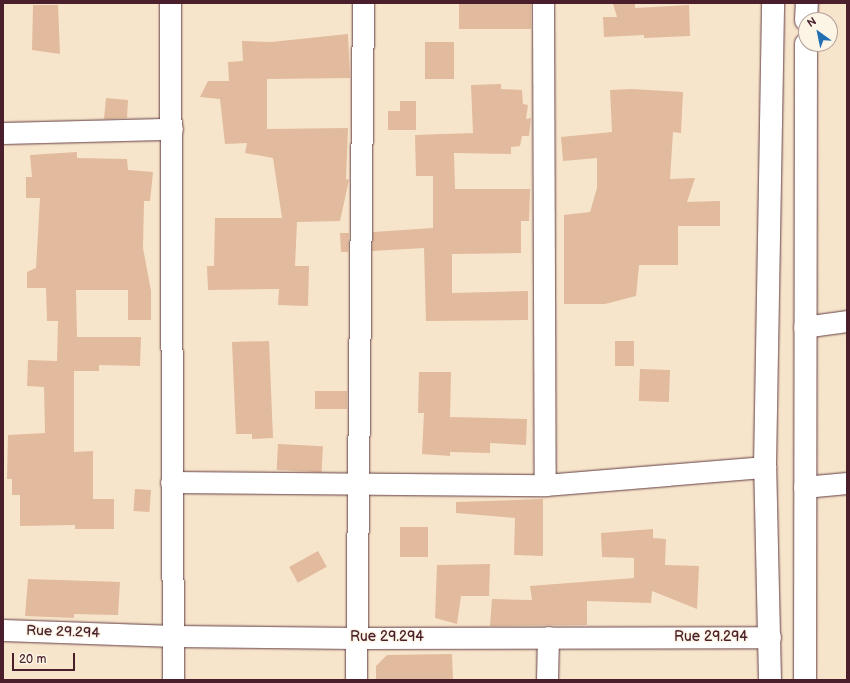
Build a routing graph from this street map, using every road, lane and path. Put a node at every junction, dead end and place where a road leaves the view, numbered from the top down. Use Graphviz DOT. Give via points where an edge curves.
graph roads {
  1 [pos="170,3"];
  2 [pos="363,3"];
  3 [pos="543,3"];
  4 [pos="773,3"];
  5 [pos="806,52"];
  6 [pos="172,129"];
  7 [pos="3,133"];
  8 [pos="847,321"];
  9 [pos="804,326"];
  10 [pos="765,467"];
  11 [pos="171,482"];
  12 [pos="847,483"];
  13 [pos="358,484"];
  14 [pos="545,485"];
  15 [pos="804,487"];
  16 [pos="3,630"];
  17 [pos="174,636"];
  18 [pos="548,637"];
  19 [pos="770,637"];
  20 [pos="356,638"];
  21 [pos="173,680"];
  22 [pos="356,680"];
  23 [pos="547,680"];
  24 [pos="770,680"];
  25 [pos="805,680"];
  1 -- 6 [label="street"];
  2 -- 13 [label="street"];
  3 -- 14 [label="street"];
  4 -- 10 [label="main road"];
  5 -- 9 [label="main road"];
  6 -- 7 [label="street"];
  6 -- 11 [label="street"];
  8 -- 9 [label="street"];
  9 -- 15 [label="main road"];
  10 -- 14 [label="street"];
  10 -- 19 [label="main road"];
  11 -- 13 [label="street"];
  11 -- 17 [label="street"];
  12 -- 15 [label="street"];
  13 -- 14 [label="street"];
  13 -- 20 [label="street"];
  15 -- 25 [label="main road"];
  16 -- 17 [label="street, Rue 29.294"];
  17 -- 20 [label="street, Rue 29.294"];
  17 -- 21 [label="street"];
  18 -- 19 [label="street, Rue 29.294"];
  18 -- 20 [label="street, Rue 29.294"];
  18 -- 23 [label="street"];
  19 -- 24 [label="main road"];
  20 -- 22 [label="street"];
}
